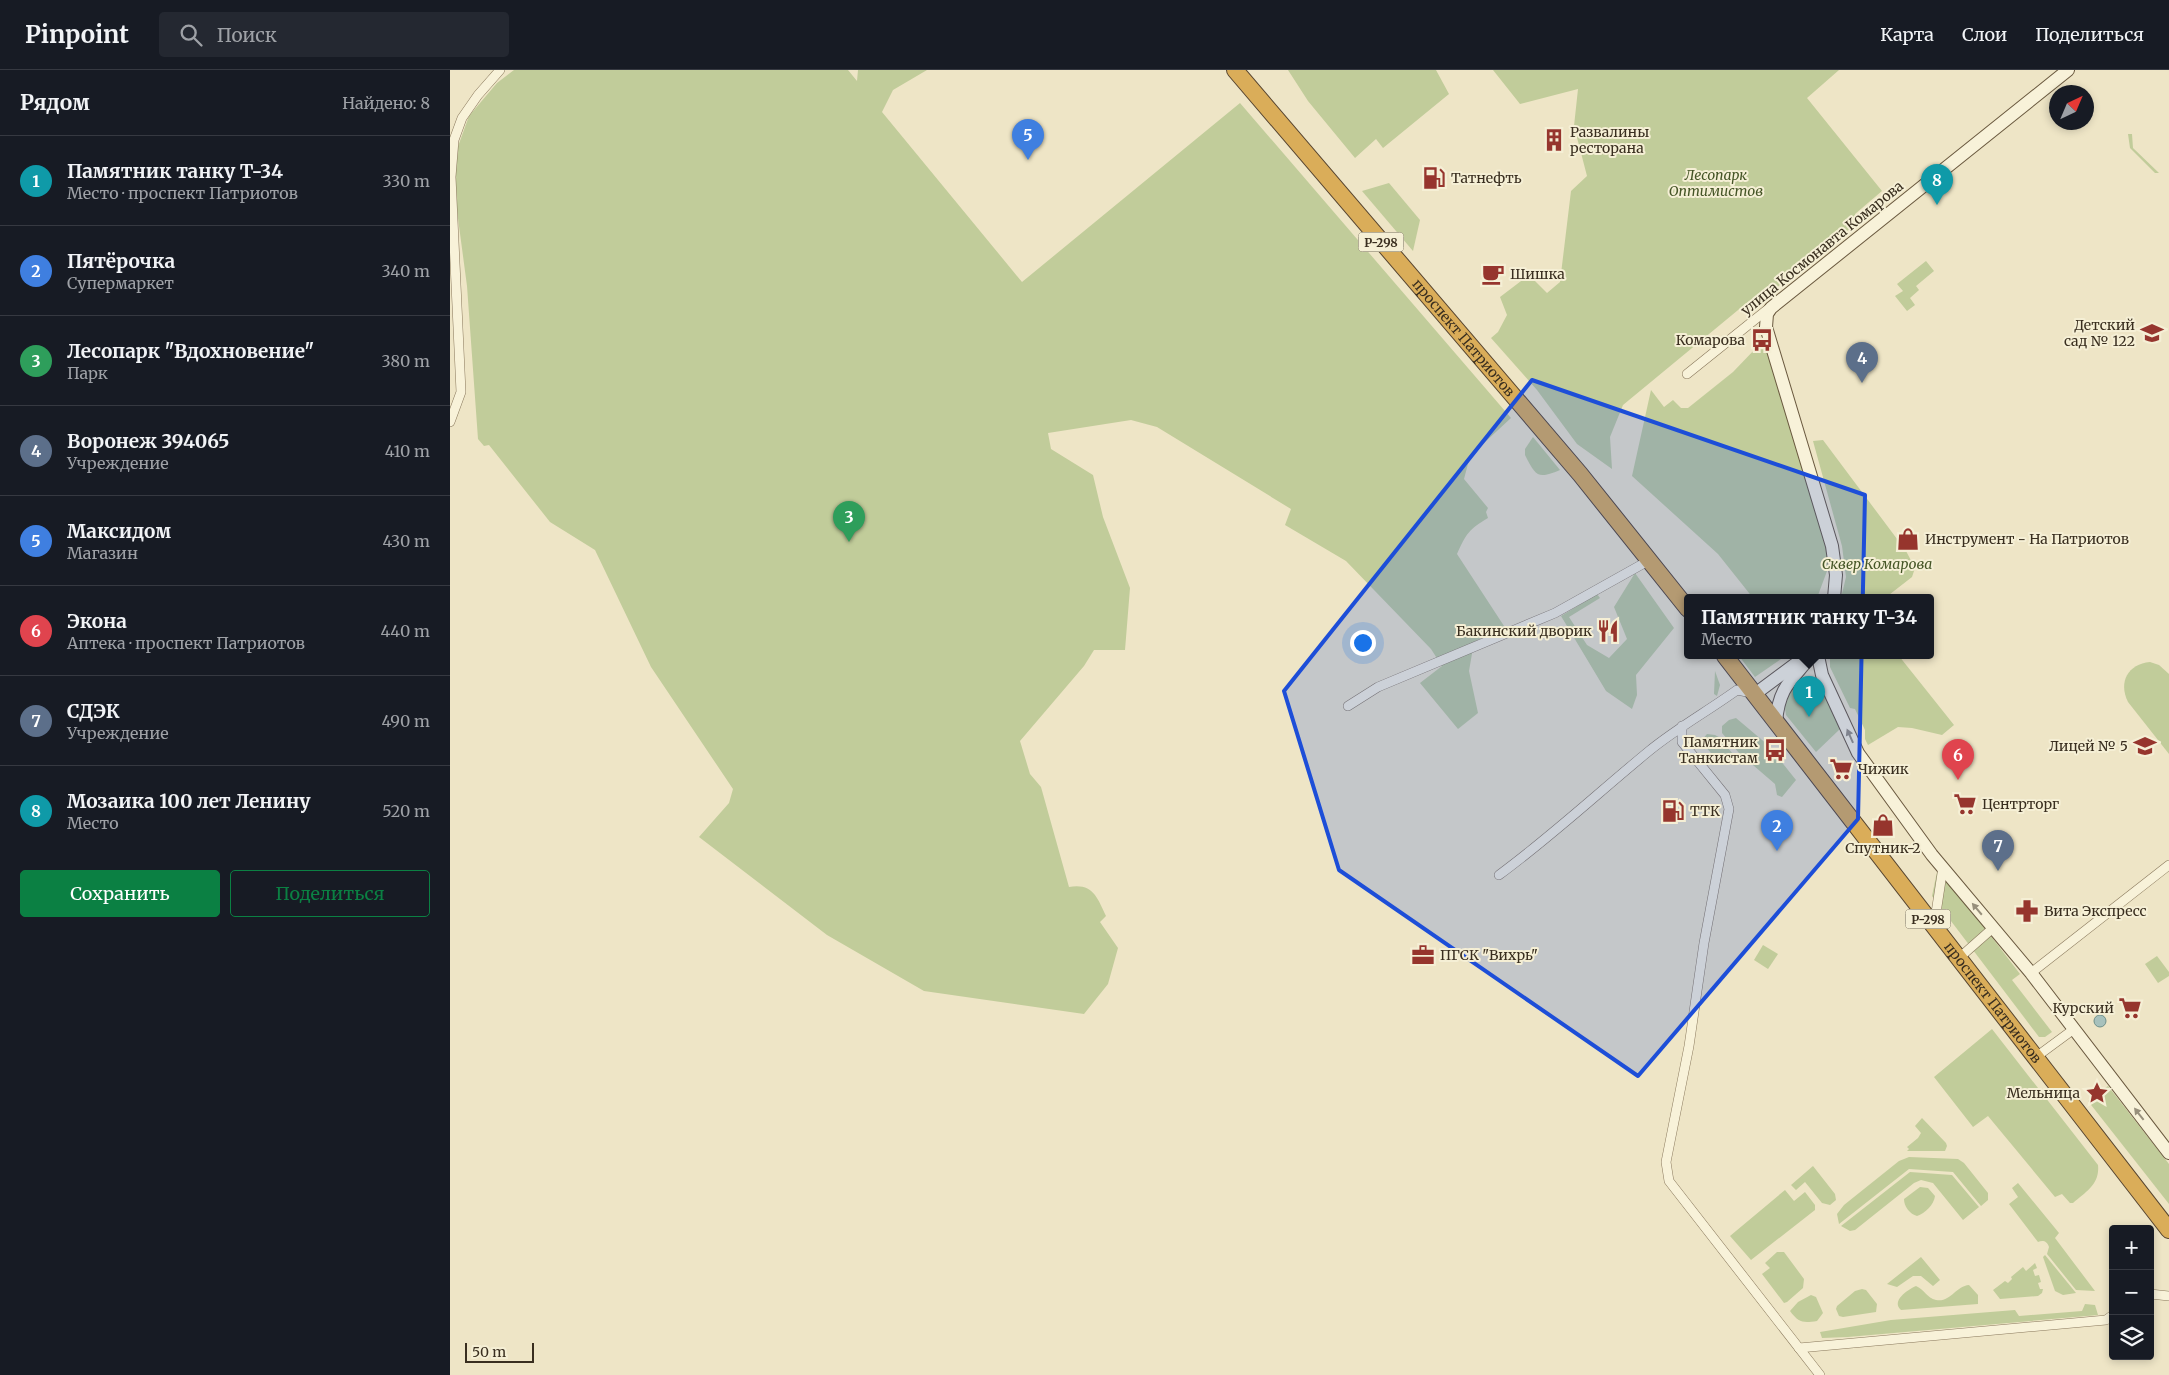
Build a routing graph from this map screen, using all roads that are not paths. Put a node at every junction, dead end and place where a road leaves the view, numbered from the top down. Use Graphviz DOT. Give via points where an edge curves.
graph roads {
  1 [pos="500,70"];
  2 [pos="1235,70"];
  3 [pos="2068,70"];
  4 [pos="1771,308"];
  5 [pos="1687,374"];
  6 [pos="450,422"];
  7 [pos="1648,561"];
  8 [pos="1834,594"];
  9 [pos="1684,604"];
  10 [pos="1727,659"];
  11 [pos="1802,659"];
  12 [pos="1808,659"];
  13 [pos="1819,659"];
  14 [pos="1755,694"];
  15 [pos="1348,706"];
  16 [pos="1776,722"];
  17 [pos="1682,726"];
  18 [pos="2169,865"];
  19 [pos="1943,867"];
  20 [pos="1499,875"];
  21 [pos="1934,926"];
  22 [pos="1993,928"];
  23 [pos="1959,958"];
  24 [pos="2031,973"];
  25 [pos="2074,1029"];
  26 [pos="2036,1058"];
  27 [pos="2169,1152"];
  28 [pos="2169,1230"];
  29 [pos="2154,1294"];
  30 [pos="2169,1296"];
  31 [pos="2112,1315"];
  32 [pos="1799,1348"];
  33 [pos="1820,1375"];
  1 -- 6 [label="street" via="462,118 454,140 451,177 461,392"];
  2 -- 7 [label="highway, проспект Патриотов / Р-298" via="1580,474"];
  3 -- 4 [label="street, улица Космонавта Комарова"];
  4 -- 5 [label="street, улица Космонавта Комарова"];
  4 -- 8 [label="street" via="1766,314 1766,327 1835,561"];
  7 -- 9 [label="highway, проспект Патриотов / Р-298"];
  7 -- 15 [label="street" via="1555,613 1378,687"];
  10 -- 14 [label="highway, проспект Патриотов / Р-298"];
  11 -- 14 [label="street"];
  12 -- 16 [label="street" via="1783,688"];
  19 -- 13 [label="street, one-way" via="1858,753 1822,674"];
  14 -- 16 [label="highway, проспект Патриотов / Р-298"];
  14 -- 17 [label="street" via="1737,690"];
  16 -- 21 [label="highway, проспект Патриотов / Р-298"];
  17 -- 20 [label="street"];
  17 -- 32 [label="street" via="1682,742 1725,795 1729,809 1666,1162 1669,1181"];
  18 -- 24 [label="street"];
  19 -- 21 [label="street"];
  22 -- 19 [label="street, one-way"];
  21 -- 23 [label="highway, проспект Патриотов / Р-298"];
  22 -- 23 [label="street"];
  22 -- 24 [label="street"];
  23 -- 26 [label="highway, проспект Патриотов / Р-298"];
  24 -- 25 [label="street"];
  25 -- 26 [label="street"];
  27 -- 25 [label="street, one-way"];
  26 -- 28 [label="highway, проспект Патриотов / Р-298"];
  29 -- 30 [label="street"];
  31 -- 32 [label="street" via="2106,1320"];
  32 -- 33 [label="street"];
}
